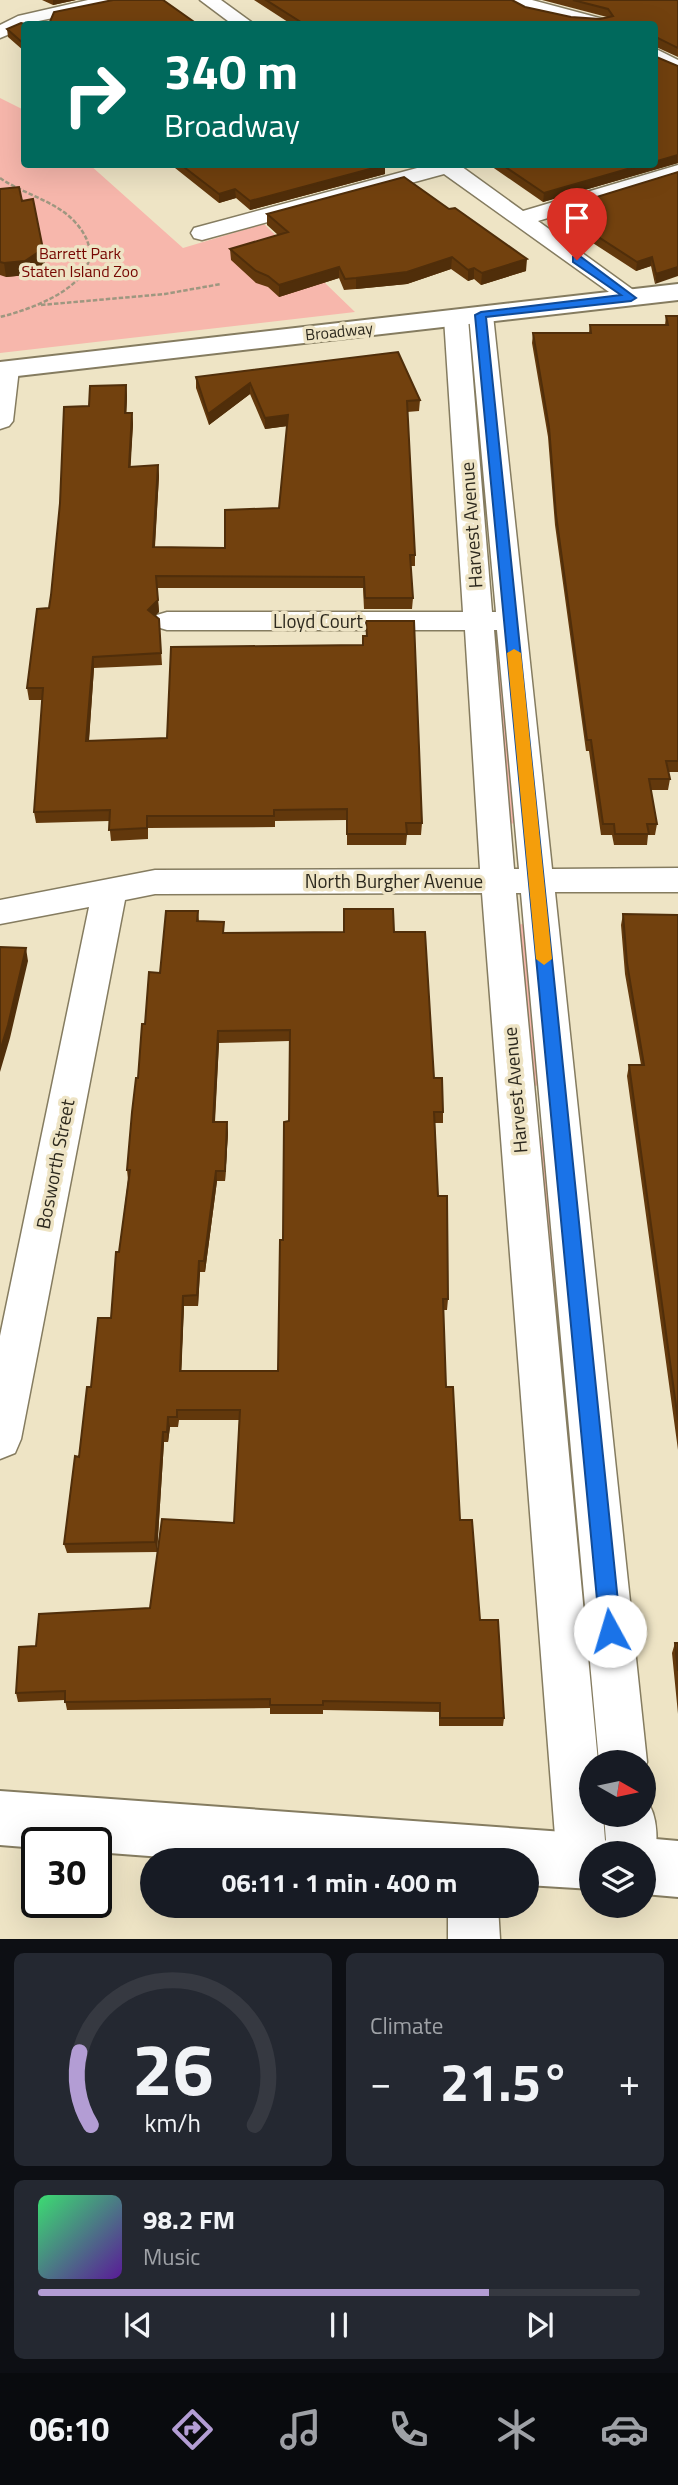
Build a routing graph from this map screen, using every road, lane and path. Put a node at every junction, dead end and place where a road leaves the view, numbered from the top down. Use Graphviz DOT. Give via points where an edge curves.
graph roads {
  1 [pos="113,0"];
  2 [pos="209,0"];
  3 [pos="515,0"];
  4 [pos="23,21"];
  5 [pos="239,21"];
  6 [pos="587,21"];
  7 [pos="21,22"];
  8 [pos="0,32"];
  9 [pos="658,56"];
  10 [pos="678,68"];
  11 [pos="438,168"];
  12 [pos="448,168"];
  13 [pos="678,171"];
  14 [pos="0,177"];
  15 [pos="519,219"];
  16 [pos="202,233"];
  17 [pos="89,253"];
  18 [pos="44,258"];
  19 [pos="221,284"];
  20 [pos="678,292"];
  21 [pos="631,298"];
  22 [pos="38,305"];
  23 [pos="468,316"];
  24 [pos="0,317"];
  25 [pos="3,370"];
  26 [pos="0,421"];
  27 [pos="167,621"];
  28 [pos="495,622"];
  29 [pos="498,880"];
  30 [pos="537,880"];
  31 [pos="678,880"];
  32 [pos="110,889"];
  33 [pos="0,912"];
  34 [pos="0,1438"];
  35 [pos="622,1750"];
  36 [pos="0,1818"];
  37 [pos="600,1841"];
  38 [pos="372,1848"];
  39 [pos="539,1858"];
  40 [pos="579,1858"];
  41 [pos="656,1867"];
  42 [pos="678,1869"];
  43 [pos="473,1918"];
  44 [pos="474,1939"];
  1 -- 4 [label="street"];
  2 -- 5 [label="street"];
  3 -- 6 [label="street"];
  7 -- 8 [label="street"];
  9 -- 10 [label="street"];
  11 -- 16 [label="street"];
  12 -- 15 [label="street"];
  13 -- 15 [label="street"];
  14 -- 17 [label="path" via="68,215 84,233"];
  15 -- 21 [label="street"];
  17 -- 18 [label="path"];
  17 -- 22 [label="path" via="88,267 75,285"];
  19 -- 22 [label="path" via="165,294"];
  20 -- 21 [label="street, Broadway"];
  21 -- 23 [label="street, Broadway"];
  22 -- 24 [label="path"];
  23 -- 25 [label="street, Broadway"];
  23 -- 28 [label="street, Harvest Avenue"];
  25 -- 26 [label="street"];
  27 -- 28 [label="street, Lloyd Court"];
  28 -- 29 [label="street, Harvest Avenue"];
  28 -- 30 [label="street, Harvest Avenue"];
  29 -- 30 [label="street, North Burgher Avenue"];
  29 -- 32 [label="street, North Burgher Avenue" via="155,882"];
  29 -- 37 [label="street, Harvest Avenue"];
  30 -- 31 [label="street, North Burgher Avenue"];
  30 -- 35 [label="street, Harvest Avenue"];
  32 -- 33 [label="street, North Burgher Avenue"];
  32 -- 34 [label="street, Bosworth Street"];
  36 -- 38 [label="street"];
  39 -- 40 [label="street"];
  41 -- 42 [label="street"];
  43 -- 44 [label="street"];
}
